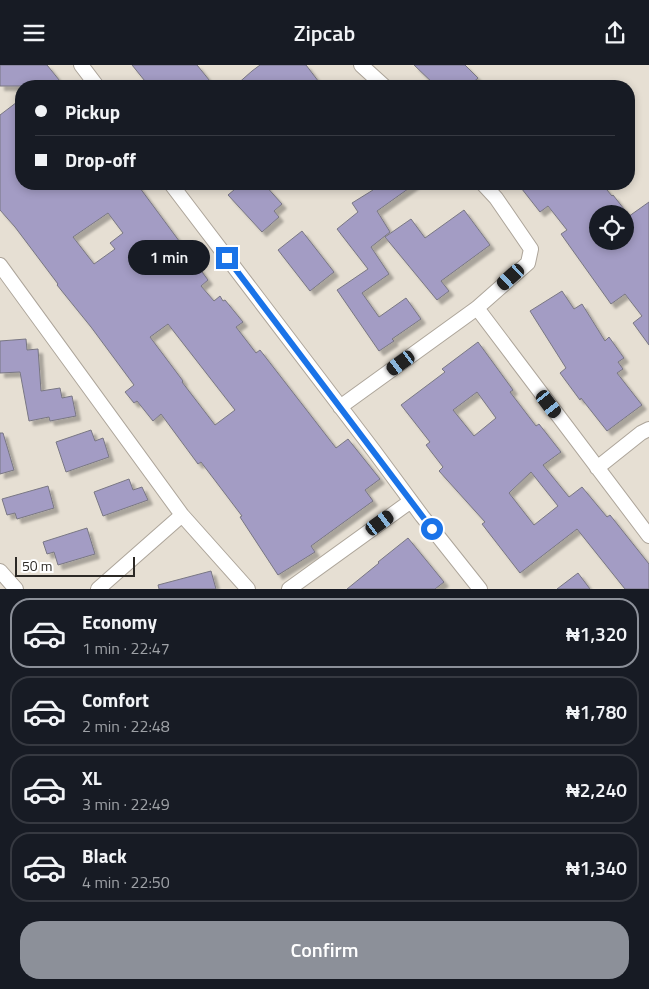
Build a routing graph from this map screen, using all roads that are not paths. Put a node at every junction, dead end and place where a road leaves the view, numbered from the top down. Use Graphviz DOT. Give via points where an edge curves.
graph roads {
  1 [pos="81,65"];
  2 [pos="361,65"];
  3 [pos="92,80"];
  4 [pos="377,80"];
  5 [pos="176,190"];
  6 [pos="489,190"];
  7 [pos="0,265"];
  8 [pos="477,308"];
  9 [pos="340,407"];
  10 [pos="649,429"];
  11 [pos="597,468"];
  12 [pos="411,501"];
  13 [pos="182,515"];
  14 [pos="649,536"];
  15 [pos="0,571"];
  16 [pos="16,589"];
  17 [pos="98,589"];
  18 [pos="248,589"];
  19 [pos="289,589"];
  20 [pos="480,589"];
  1 -- 3 [label="street"];
  2 -- 4 [label="street"];
  5 -- 9 [label="street"];
  6 -- 8 [label="street" via="530,249 528,263"];
  7 -- 13 [label="street"];
  8 -- 9 [label="street"];
  8 -- 11 [label="street"];
  9 -- 12 [label="street"];
  10 -- 11 [label="street"];
  11 -- 14 [label="street"];
  12 -- 19 [label="street"];
  12 -- 20 [label="street"];
  13 -- 17 [label="street"];
  13 -- 18 [label="street"];
  15 -- 16 [label="street"];
}
